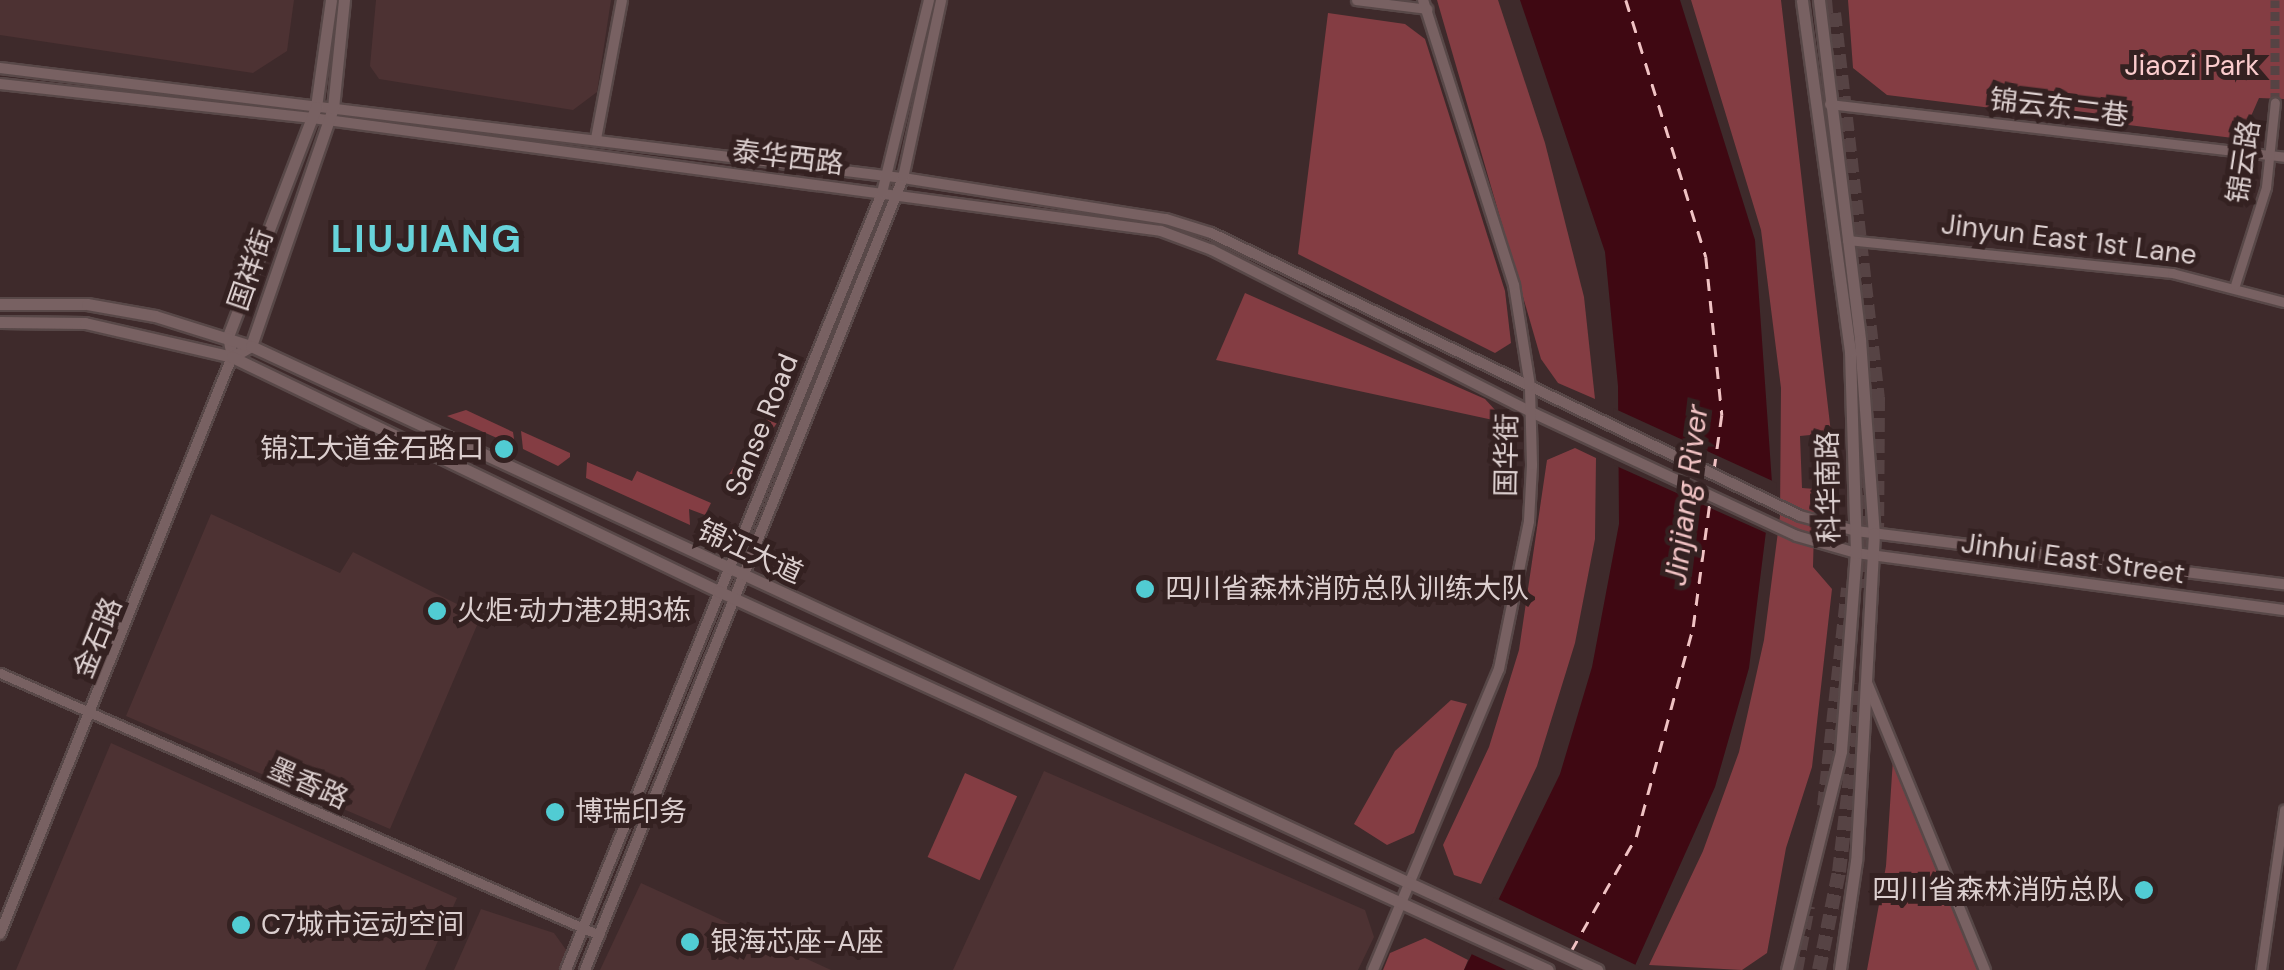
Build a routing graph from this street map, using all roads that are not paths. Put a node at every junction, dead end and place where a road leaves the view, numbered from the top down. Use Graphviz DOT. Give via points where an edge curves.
graph roads {
  1 [pos="331,0"];
  2 [pos="344,0"];
  3 [pos="622,0"];
  4 [pos="929,0"];
  5 [pos="941,0"];
  6 [pos="1356,0"];
  7 [pos="1802,0"];
  8 [pos="1819,0"];
  9 [pos="1425,4"];
  10 [pos="0,68"];
  11 [pos="0,84"];
  12 [pos="2275,102"];
  13 [pos="1830,104"];
  14 [pos="314,112"];
  15 [pos="331,114"];
  16 [pos="596,139"];
  17 [pos="2272,156"];
  18 [pos="2284,157"];
  19 [pos="888,176"];
  20 [pos="902,178"];
  21 [pos="882,193"];
  22 [pos="896,194"];
  23 [pos="1846,240"];
  24 [pos="2235,285"];
  25 [pos="2284,302"];
  26 [pos="0,304"];
  27 [pos="0,322"];
  28 [pos="228,336"];
  29 [pos="251,346"];
  30 [pos="232,357"];
  31 [pos="1530,386"];
  32 [pos="1531,412"];
  33 [pos="1800,516"];
  34 [pos="1856,531"];
  35 [pos="1874,533"];
  36 [pos="1796,536"];
  37 [pos="1856,553"];
  38 [pos="1873,555"];
  39 [pos="728,569"];
  40 [pos="740,576"];
  41 [pos="2284,584"];
  42 [pos="718,590"];
  43 [pos="732,595"];
  44 [pos="2284,610"];
  45 [pos="0,673"];
  46 [pos="1868,684"];
  47 [pos="92,714"];
  48 [pos="2284,810"];
  49 [pos="1410,885"];
  50 [pos="1402,903"];
  51 [pos="582,928"];
  52 [pos="0,934"];
  53 [pos="599,935"];
  54 [pos="566,970"];
  55 [pos="585,970"];
  56 [pos="1372,970"];
  57 [pos="1548,970"];
  58 [pos="1597,970"];
  59 [pos="1787,970"];
  60 [pos="1840,970"];
  61 [pos="1985,970"];
  62 [pos="2261,970"];
  1 -- 14 [label="main road, 国祥街"];
  2 -- 15 [label="main road, 国祥街"];
  3 -- 16 [label="street"];
  4 -- 19 [label="street, Sanse Road"];
  5 -- 20 [label="street, Sanse Road"];
  6 -- 9 [label="street"];
  7 -- 34 [label="main road, 科华南路" via="1850,351"];
  8 -- 13 [label="main road, 科华南路"];
  9 -- 31 [label="street, 国华街" via="1514,284"];
  10 -- 14 [label="street, 泰华西路"];
  11 -- 14 [label="street, 泰华西路"];
  12 -- 17 [label="street, 锦云路"];
  13 -- 17 [label="street, 锦云东二巷"];
  13 -- 23 [label="main road, 科华南路"];
  14 -- 15 [label="street, 泰华西路"];
  14 -- 28 [label="main road, 国祥街"];
  15 -- 16 [label="street, 泰华西路"];
  15 -- 21 [label="street, 泰华西路"];
  15 -- 29 [label="main road, 国祥街"];
  16 -- 19 [label="street, 泰华西路"];
  17 -- 18 [label="street, 锦云东二巷"];
  17 -- 24 [label="street, 锦云路"];
  19 -- 20 [label="street, 泰华西路"];
  19 -- 21 [label="street, Sanse Road"];
  20 -- 22 [label="street, Sanse Road"];
  20 -- 31 [label="street, 泰华西路" via="1166,219 1211,233"];
  21 -- 22 [label="street, 泰华西路"];
  21 -- 39 [label="street, Sanse Road"];
  22 -- 32 [label="street, 泰华西路" via="1161,231 1212,250"];
  22 -- 40 [label="street, Sanse Road"];
  23 -- 24 [label="street, Jinyun East 1st Lane"];
  23 -- 35 [label="main road, 科华南路"];
  24 -- 25 [label="street, Jinyun East 1st Lane"];
  26 -- 28 [label="main road, 锦江大道" via="87,304"];
  27 -- 30 [label="main road, 锦江大道" via="86,323"];
  28 -- 29 [label="main road, 锦江大道"];
  28 -- 30 [label="main road, 国祥街"];
  29 -- 30 [label="main road, 国祥街"];
  29 -- 39 [label="main road, 锦江大道"];
  30 -- 42 [label="main road, 锦江大道"];
  30 -- 47 [label="street, 金石路"];
  31 -- 32 [label="street, 国华街"];
  31 -- 33 [label="street, 泰华西路"];
  32 -- 36 [label="street, 泰华西路"];
  32 -- 49 [label="street, 国华街" via="1529,521 1499,670"];
  33 -- 34 [label="street, Jinhui East Street"];
  34 -- 35 [label="street, Jinhui East Street"];
  34 -- 37 [label="main road, 科华南路"];
  35 -- 38 [label="main road, 科华南路"];
  35 -- 41 [label="street, Jinhui East Street"];
  36 -- 37 [label="street, Jinhui East Street"];
  37 -- 38 [label="street, Jinhui East Street"];
  37 -- 59 [label="main road, 科华南路" via="1841,751"];
  38 -- 44 [label="street, Jinhui East Street"];
  38 -- 46 [label="main road, 科华南路"];
  39 -- 40 [label="main road, 锦江大道"];
  39 -- 42 [label="street, Sanse Road"];
  40 -- 43 [label="street, Sanse Road"];
  40 -- 49 [label="main road, 锦江大道"];
  42 -- 43 [label="main road, 锦江大道"];
  42 -- 51 [label="street, Sanse Road"];
  43 -- 50 [label="main road, 锦江大道"];
  43 -- 53 [label="street, Sanse Road"];
  45 -- 47 [label="street, 墨香路"];
  46 -- 60 [label="main road, 科华南路" via="1856,861"];
  46 -- 61 [label="street"];
  47 -- 51 [label="street, 墨香路"];
  47 -- 52 [label="street, 金石路"];
  48 -- 62 [label="street"];
  49 -- 50 [label="street, 国华街"];
  49 -- 58 [label="main road, 锦江大道"];
  50 -- 56 [label="street, 国华街"];
  50 -- 57 [label="main road, 锦江大道"];
  51 -- 53 [label="street, 墨香路"];
  51 -- 54 [label="street, Sanse Road"];
  53 -- 55 [label="street, Sanse Road"];
}
